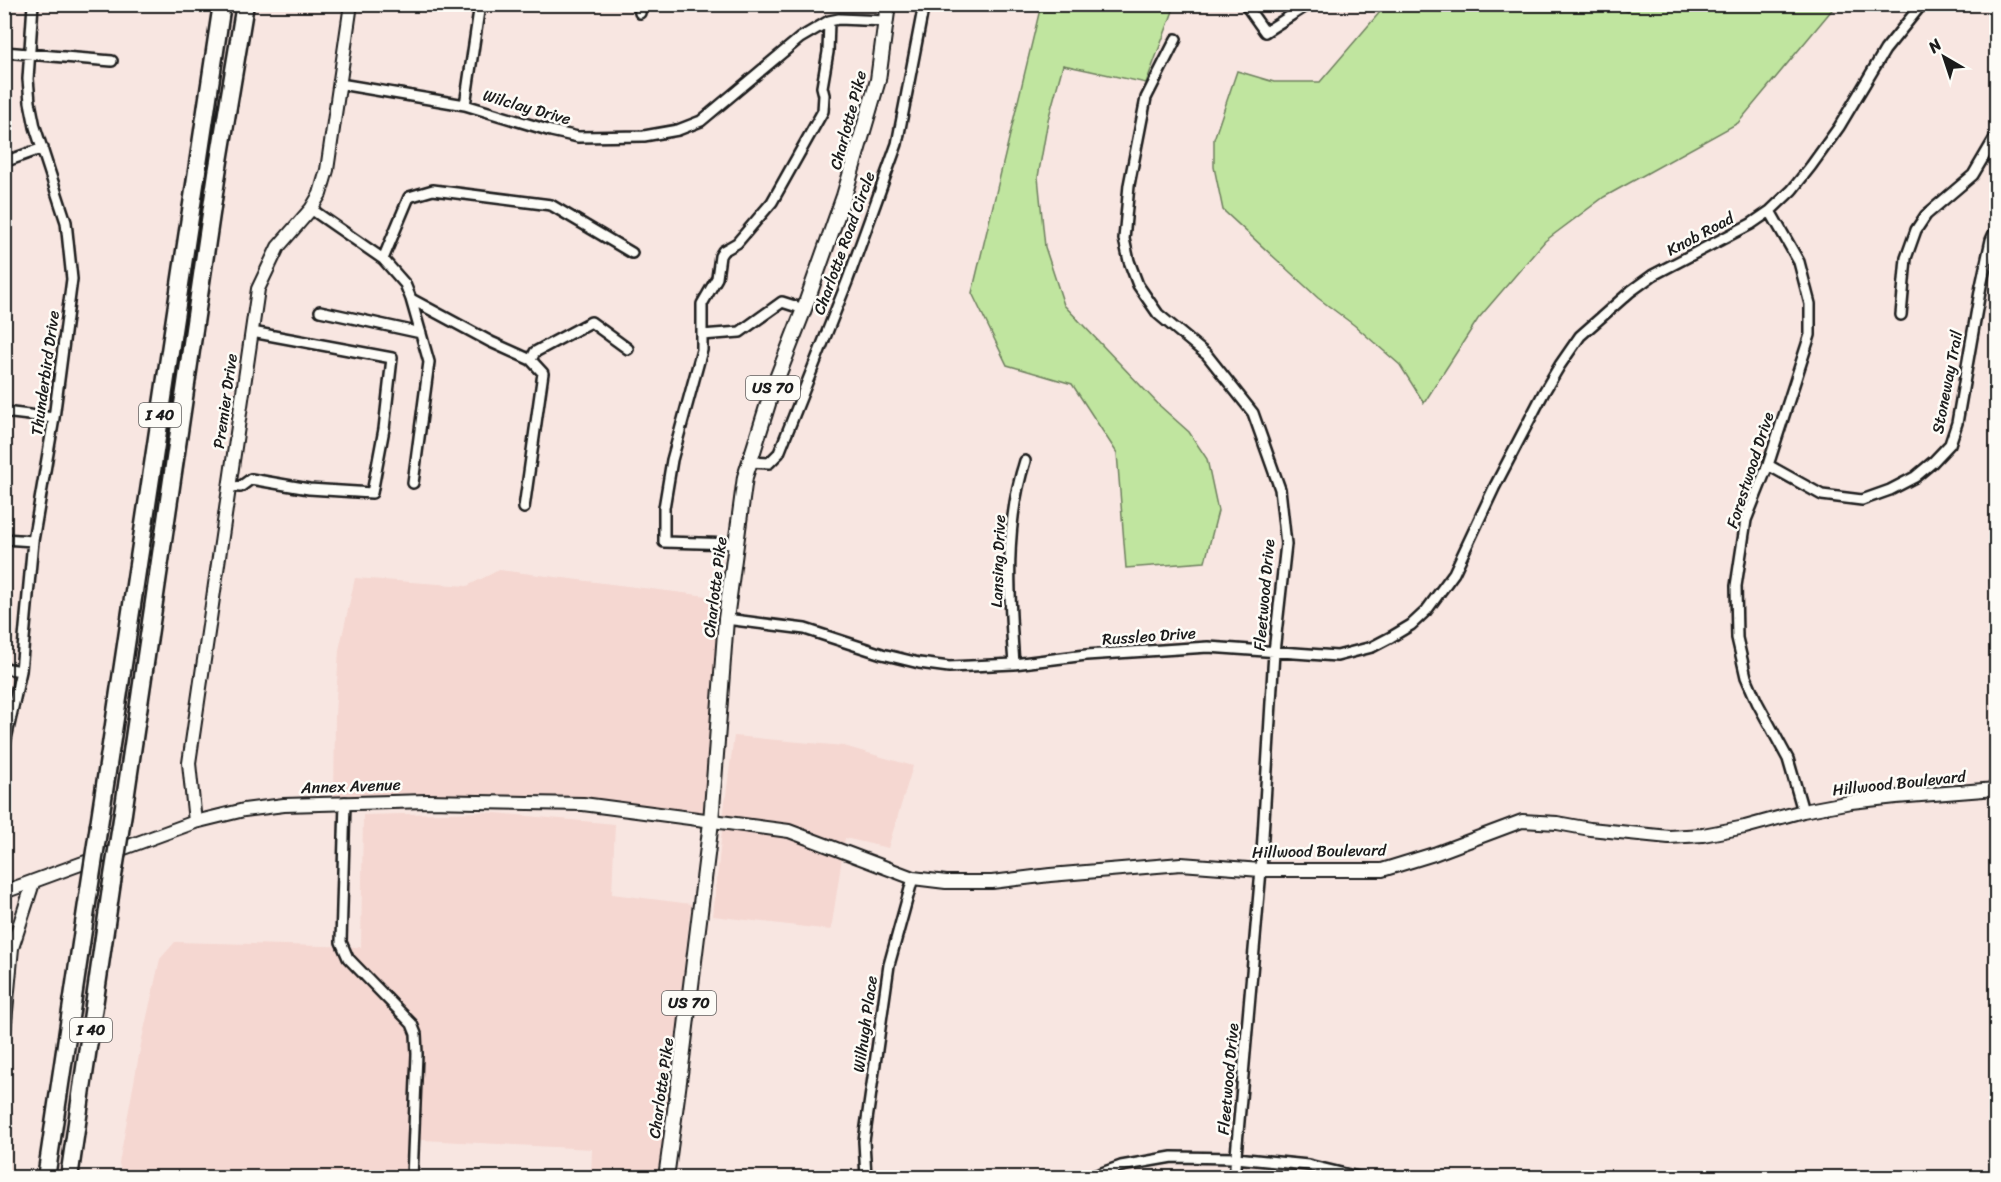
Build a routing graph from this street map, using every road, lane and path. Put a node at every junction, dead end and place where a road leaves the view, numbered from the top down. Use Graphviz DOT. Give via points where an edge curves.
graph roads {
  1 [pos="33,4"];
  2 [pos="222,4"];
  3 [pos="245,4"];
  4 [pos="351,4"];
  5 [pos="480,4"];
  6 [pos="888,4"];
  7 [pos="924,4"];
  8 [pos="1245,4"];
  9 [pos="1309,4"];
  10 [pos="1922,4"];
  11 [pos="829,21"];
  12 [pos="886,21"];
  13 [pos="1176,39"];
  14 [pos="4,52"];
  15 [pos="30,54"];
  16 [pos="112,61"];
  17 [pos="340,84"];
  18 [pos="465,105"];
  19 [pos="1996,136"];
  20 [pos="43,148"];
  21 [pos="4,162"];
  22 [pos="311,209"];
  23 [pos="1770,211"];
  24 [pos="1996,230"];
  25 [pos="632,253"];
  26 [pos="383,259"];
  27 [pos="411,299"];
  28 [pos="804,309"];
  29 [pos="320,311"];
  30 [pos="1901,315"];
  31 [pos="252,332"];
  32 [pos="421,333"];
  33 [pos="702,335"];
  34 [pos="628,349"];
  35 [pos="531,360"];
  36 [pos="4,412"];
  37 [pos="54,418"];
  38 [pos="1025,461"];
  39 [pos="750,462"];
  40 [pos="1768,465"];
  41 [pos="413,483"];
  42 [pos="229,486"];
  43 [pos="1494,488"];
  44 [pos="524,508"];
  45 [pos="4,539"];
  46 [pos="33,541"];
  47 [pos="736,544"];
  48 [pos="726,619"];
  49 [pos="1274,651"];
  50 [pos="1014,664"];
  51 [pos="4,668"];
  52 [pos="21,671"];
  53 [pos="4,748"];
  54 [pos="1996,789"];
  55 [pos="345,802"];
  56 [pos="1803,811"];
  57 [pos="195,822"];
  58 [pos="711,822"];
  59 [pos="1261,870"];
  60 [pos="914,878"];
  61 [pos="33,883"];
  62 [pos="4,892"];
  63 [pos="4,1033"];
  64 [pos="1236,1158"];
  65 [pos="46,1178"];
  66 [pos="69,1178"];
  67 [pos="412,1178"];
  68 [pos="666,1178"];
  69 [pos="866,1178"];
  70 [pos="1088,1178"];
  71 [pos="1234,1178"];
  72 [pos="1362,1178"];
  1 -- 15 [label="street, Thunderbird Drive"];
  2 -- 65 [label="highway, I 40, bridge"];
  3 -- 66 [label="highway, I 40, bridge" via="213,197"];
  4 -- 17 [label="street, Premier Drive"];
  5 -- 18 [label="street"];
  6 -- 12 [label="main road, US 70"];
  7 -- 39 [label="street, Charlotte Road Circle" via="897,144 847,282 779,453 769,463"];
  8 -- 9 [label="street" via="1265,32"];
  10 -- 23 [label="street, Knob Road" via="1884,50 1811,166"];
  11 -- 12 [label="street, Wilclay Drive"];
  11 -- 18 [label="street, Wilclay Drive" via="800,38 701,121 678,130 644,136 578,137"];
  11 -- 33 [label="street" via="823,111 772,202 737,243 720,256 717,278 702,304"];
  12 -- 28 [label="main road, Charlotte Pike / US 70" via="878,80 844,196"];
  13 -- 49 [label="street, Fleetwood Drive" via="1146,98 1131,172 1124,239 1138,285 1158,314 1212,361 1254,413 1280,489 1286,544"];
  14 -- 15 [label="street"];
  15 -- 16 [label="street"];
  15 -- 20 [label="street, Thunderbird Drive" via="30,102"];
  17 -- 18 [label="street, Wilclay Drive"];
  17 -- 22 [label="street, Premier Drive" via="327,170"];
  19 -- 30 [label="street" via="1973,175 1926,215 1916,230 1906,258"];
  20 -- 21 [label="street"];
  20 -- 37 [label="street, Thunderbird Drive" via="66,222 72,279"];
  22 -- 26 [label="street"];
  22 -- 31 [label="street, Premier Drive" via="278,247 258,289"];
  23 -- 40 [label="street, Forestwood Drive" via="1799,262 1810,304 1810,335"];
  23 -- 43 [label="street, Knob Road" via="1720,242 1653,275 1580,336 1548,384"];
  24 -- 40 [label="street, Stoneway Trail" via="1981,286 1957,423 1950,444 1939,456 1907,482 1862,500 1822,495"];
  25 -- 26 [label="street" via="551,205 433,190 409,197"];
  26 -- 27 [label="street" via="405,284"];
  27 -- 32 [label="street"];
  27 -- 35 [label="street"];
  28 -- 33 [label="street" via="782,302 740,332"];
  28 -- 39 [label="main road, Charlotte Pike / US 70" via="771,391"];
  29 -- 32 [label="street"];
  31 -- 42 [label="street, Premier Drive"];
  31 -- 42 [label="street" via="392,358 384,429 372,493 309,489 251,478 240,487"];
  32 -- 41 [label="street" via="429,362"];
  33 -- 47 [label="street" via="702,350 672,460 664,508 664,542"];
  34 -- 35 [label="street" via="591,322 535,352"];
  35 -- 44 [label="street" via="543,373"];
  36 -- 37 [label="street"];
  37 -- 46 [label="street, Thunderbird Drive"];
  38 -- 50 [label="street, Lansing Drive" via="1011,533 1009,587"];
  39 -- 47 [label="main road, Charlotte Pike / US 70"];
  40 -- 56 [label="street, Forestwood Drive" via="1746,520 1736,586 1737,638 1746,677 1788,759"];
  42 -- 57 [label="street, Premier Drive" via="189,763"];
  43 -- 49 [label="street, Russleo Drive" via="1454,573 1411,625 1372,647 1337,656"];
  45 -- 46 [label="street"];
  46 -- 52 [label="street, Thunderbird Drive"];
  47 -- 48 [label="main road, Charlotte Pike / US 70"];
  48 -- 50 [label="street, Russleo Drive" via="805,629 919,663 949,667"];
  48 -- 58 [label="main road, Charlotte Pike / US 70"];
  49 -- 50 [label="street, Russleo Drive" via="1208,647 1086,654"];
  49 -- 59 [label="street, Fleetwood Drive"];
  51 -- 52 [label="street"];
  52 -- 53 [label="street, Thunderbird Drive"];
  54 -- 56 [label="street, Hillwood Boulevard" via="1887,797"];
  55 -- 57 [label="street, Annex Avenue" via="284,805"];
  55 -- 58 [label="street, Annex Avenue" via="583,804"];
  55 -- 67 [label="street" via="341,942 348,958 407,1018 417,1034"];
  56 -- 59 [label="street, Hillwood Boulevard" via="1745,827 1679,836 1522,822 1382,870"];
  57 -- 61 [label="street, Annex Avenue"];
  58 -- 60 [label="street, Hillwood Boulevard" via="789,831"];
  58 -- 68 [label="main road, Charlotte Pike / US 70"];
  59 -- 60 [label="street, Hillwood Boulevard" via="1181,864 992,882"];
  59 -- 64 [label="street, Fleetwood Drive"];
  60 -- 69 [label="street, Wilhugh Place" via="889,964 864,1141"];
  61 -- 62 [label="street, Annex Avenue"];
  61 -- 63 [label="street" via="12,948"];
  64 -- 70 [label="street" via="1172,1157 1121,1166"];
  64 -- 71 [label="street, Fleetwood Drive"];
  64 -- 72 [label="street" via="1308,1165"];
}
